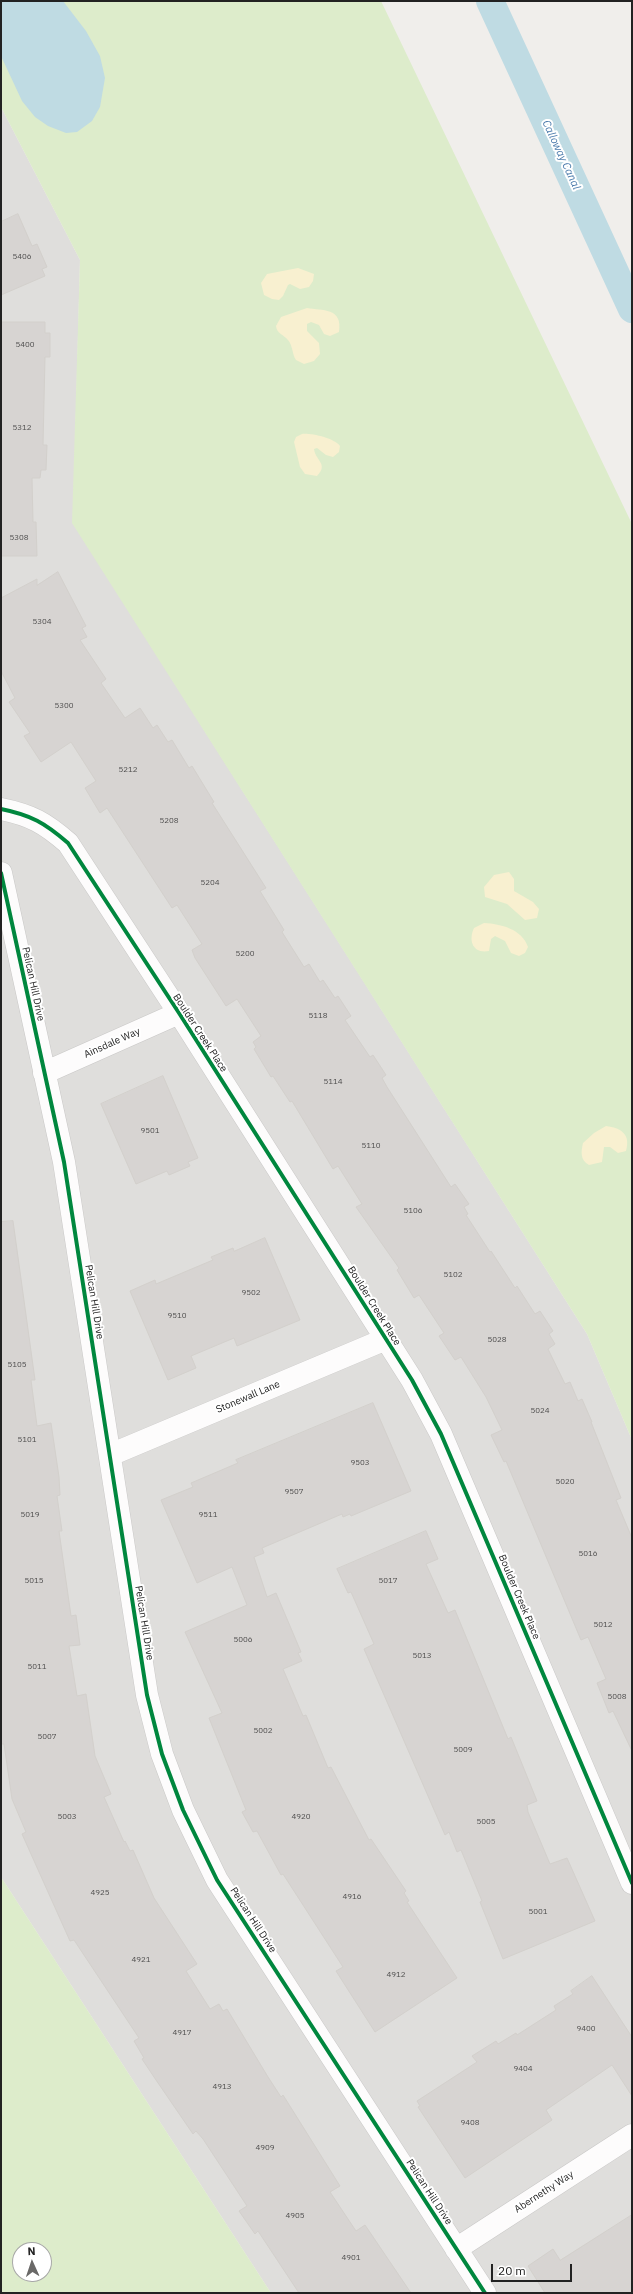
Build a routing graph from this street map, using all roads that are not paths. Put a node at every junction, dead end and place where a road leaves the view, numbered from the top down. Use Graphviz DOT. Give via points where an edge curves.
graph roads {
  1 [pos="1,809"];
  2 [pos="1,873"];
  3 [pos="179,1013"];
  4 [pos="44,1073"];
  5 [pos="386,1339"];
  6 [pos="110,1456"];
  7 [pos="632,1883"];
  8 [pos="632,2135"];
  9 [pos="456,2249"];
  10 [pos="485,2293"];
  1 -- 3 [label="street, Boulder Creek Place" via="24,813 47,825 68,843"];
  2 -- 4 [label="street, Pelican Hill Drive"];
  3 -- 4 [label="street, Ainsdale Way"];
  3 -- 5 [label="street, Boulder Creek Place"];
  4 -- 6 [label="street, Pelican Hill Drive" via="64,1162"];
  5 -- 6 [label="street, Stonewall Lane"];
  5 -- 7 [label="street, Boulder Creek Place" via="441,1434"];
  6 -- 9 [label="street, Pelican Hill Drive" via="147,1694 162,1754 183,1810 217,1880"];
  8 -- 9 [label="street, Abernethy Way"];
  9 -- 10 [label="street, Pelican Hill Drive"];
}
